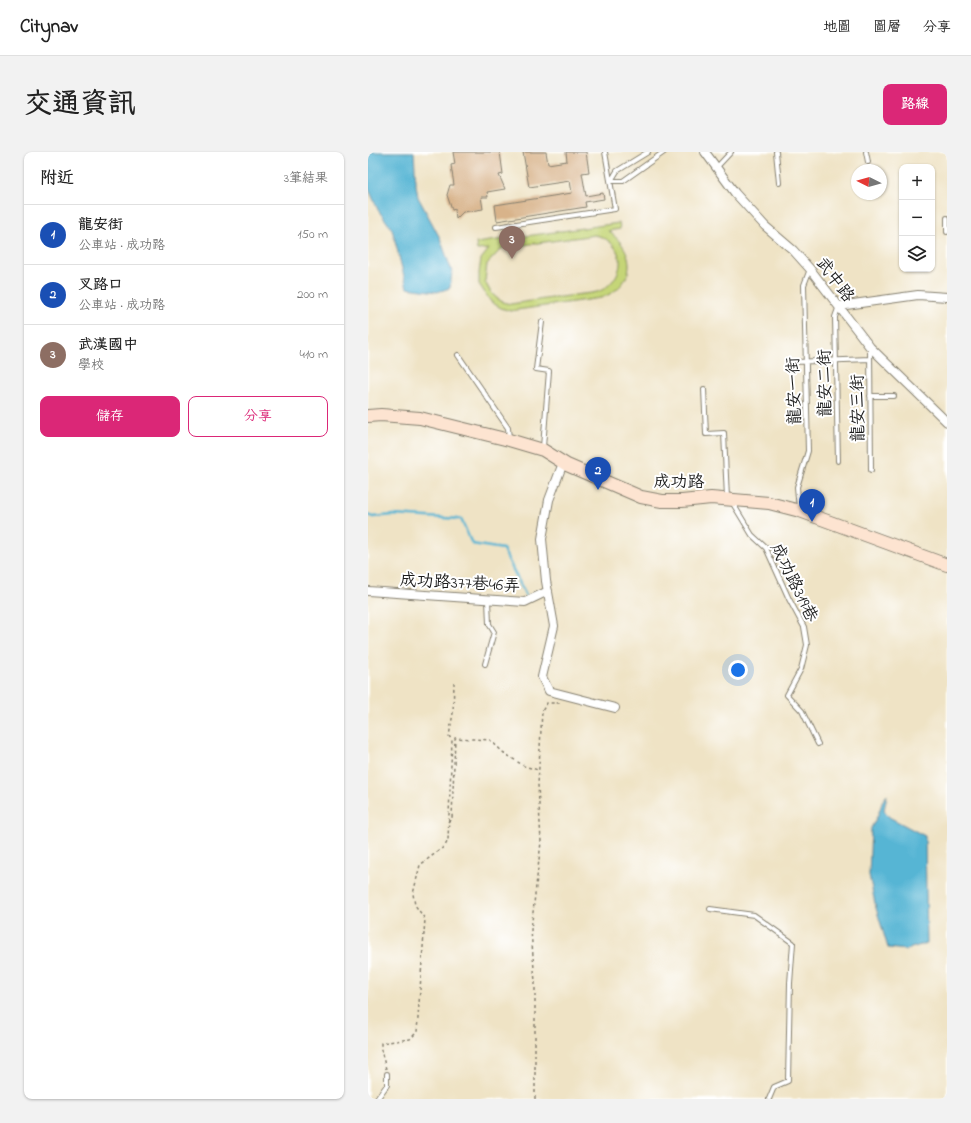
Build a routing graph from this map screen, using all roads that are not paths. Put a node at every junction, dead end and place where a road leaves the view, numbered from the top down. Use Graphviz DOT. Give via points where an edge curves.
graph roads {
  1 [pos="606,152"];
  2 [pos="648,152"];
  3 [pos="664,152"];
  4 [pos="705,152"];
  5 [pos="731,152"];
  6 [pos="776,152"];
  7 [pos="866,152"];
  8 [pos="868,162"];
  9 [pos="716,168"];
  10 [pos="611,181"];
  11 [pos="779,183"];
  12 [pos="947,218"];
  13 [pos="496,227"];
  14 [pos="947,232"];
  15 [pos="810,269"];
  16 [pos="947,297"];
  17 [pos="839,306"];
  18 [pos="542,322"];
  19 [pos="870,347"];
  20 [pos="458,355"];
  21 [pos="870,359"];
  22 [pos="836,360"];
  23 [pos="792,362"];
  24 [pos="805,362"];
  25 [pos="704,390"];
  26 [pos="870,396"];
  27 [pos="894,396"];
  28 [pos="368,416"];
  29 [pos="947,422"];
  30 [pos="509,440"];
  31 [pos="543,450"];
  32 [pos="838,461"];
  33 [pos="563,463"];
  34 [pos="871,470"];
  35 [pos="729,500"];
  36 [pos="800,511"];
  37 [pos="947,565"];
  38 [pos="368,591"];
  39 [pos="548,591"];
  40 [pos="488,600"];
  41 [pos="485,664"];
  42 [pos="615,708"];
  43 [pos="818,744"];
  44 [pos="710,909"];
  45 [pos="388,1074"];
  46 [pos="378,1097"];
  47 [pos="770,1099"];
  1 -- 10 [label="lane"];
  2 -- 10 [label="lane" via="617,171"];
  3 -- 10 [label="lane" via="623,181"];
  4 -- 9 [label="street, 武中路"];
  5 -- 9 [label="lane"];
  6 -- 11 [label="lane"];
  7 -- 8 [label="lane"];
  9 -- 15 [label="street, 武中路" via="765,226"];
  10 -- 13 [label="lane" via="615,209"];
  12 -- 14 [label="lane"];
  15 -- 17 [label="street, 武中路"];
  15 -- 24 [label="lane, 龍安一街" via="804,285"];
  16 -- 17 [label="street" via="918,295"];
  17 -- 19 [label="street, 武中路"];
  17 -- 22 [label="lane, 龍安二街" via="835,317"];
  18 -- 31 [label="lane" via="536,369 549,370"];
  19 -- 21 [label="lane, 龍安三街"];
  19 -- 29 [label="street, 武中路"];
  20 -- 30 [label="lane" via="508,428"];
  21 -- 22 [label="lane"];
  21 -- 26 [label="lane, 龍安三街"];
  22 -- 24 [label="lane"];
  22 -- 32 [label="lane, 龍安二街"];
  23 -- 24 [label="lane"];
  24 -- 36 [label="lane, 龍安一街" via="808,451 797,487"];
  25 -- 35 [label="lane" via="706,434 724,433"];
  26 -- 27 [label="lane"];
  26 -- 34 [label="lane, 龍安三街"];
  28 -- 30 [label="street, 成功路" via="420,418"];
  30 -- 31 [label="street, 成功路"];
  31 -- 33 [label="street, 成功路"];
  33 -- 35 [label="street, 成功路" via="641,497 662,501 711,498"];
  33 -- 39 [label="street" via="549,500 542,539"];
  35 -- 36 [label="street, 成功路" via="768,503"];
  35 -- 43 [label="lane, 成功路319巷" via="752,535 766,548 804,627 807,645 801,669 787,695 802,711"];
  36 -- 37 [label="street, 成功路"];
  38 -- 40 [label="street, 成功路377巷46弄"];
  39 -- 40 [label="street, 成功路377巷46弄" via="525,602"];
  39 -- 42 [label="street" via="554,626 542,677 550,691"];
  40 -- 41 [label="lane" via="489,624 494,632"];
  44 -- 47 [label="lane" via="754,916 793,943 788,1081 774,1087"];
  45 -- 46 [label="lane" via="387,1085"];
}
